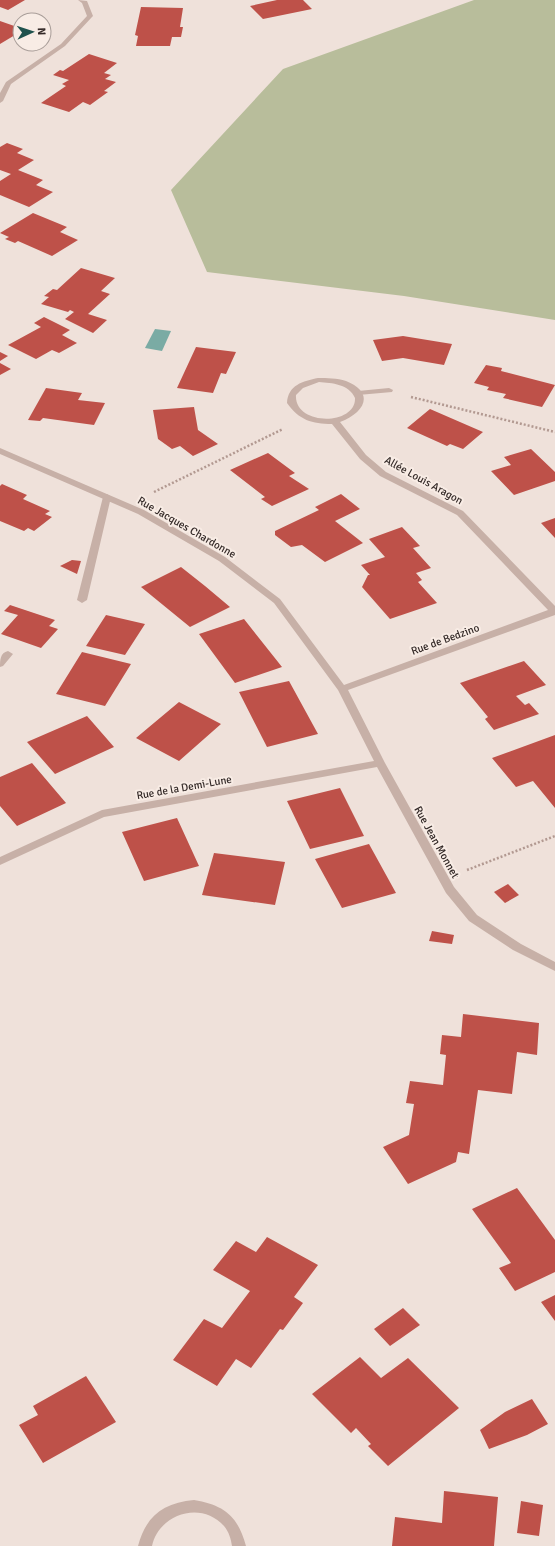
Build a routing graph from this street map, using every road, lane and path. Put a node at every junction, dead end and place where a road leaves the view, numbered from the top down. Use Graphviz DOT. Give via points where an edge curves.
graph roads {
  1 [pos="81,0"];
  2 [pos="0,101"];
  3 [pos="389,390"];
  4 [pos="358,393"];
  5 [pos="307,417"];
  6 [pos="334,420"];
  7 [pos="555,432"];
  8 [pos="0,451"];
  9 [pos="107,497"];
  10 [pos="127,506"];
  11 [pos="82,600"];
  12 [pos="555,612"];
  13 [pos="8,654"];
  14 [pos="0,664"];
  15 [pos="342,689"];
  16 [pos="380,763"];
  17 [pos="555,836"];
  18 [pos="0,861"];
  19 [pos="444,879"];
  20 [pos="555,967"];
  21 [pos="145,1546"];
  22 [pos="240,1546"];
  1 -- 2 [label="street" via="85,2 90,16 63,45 8,83"];
  3 -- 4 [label="street"];
  3 -- 7 [label="path" via="420,400"];
  4 -- 5 [label="street" via="351,387 331,380 298,387 290,400 297,413"];
  4 -- 6 [label="street" via="359,406 354,412"];
  5 -- 6 [label="street"];
  5 -- 10 [label="path"];
  6 -- 12 [label="street, Allée Louis Aragon" via="363,457 383,474 460,513"];
  8 -- 9 [label="street, Rue Jacques Chardonne"];
  9 -- 10 [label="street, Rue Jacques Chardonne"];
  9 -- 11 [label="street"];
  10 -- 15 [label="street, Rue Jacques Chardonne" via="222,559 277,601"];
  12 -- 15 [label="street, Rue de Bedzino"];
  13 -- 14 [label="street"];
  15 -- 16 [label="street, Rue Jean Monnet"];
  16 -- 18 [label="street, Rue de la Demi-Lune" via="102,814"];
  16 -- 19 [label="street, Rue Jean Monnet"];
  17 -- 19 [label="path"];
  19 -- 20 [label="street, Rue Jean Monnet" via="474,918 518,947"];
  21 -- 22 [label="street" via="148,1534 157,1521 170,1511 185,1506 200,1506 215,1510 227,1518 236,1530"];
}
